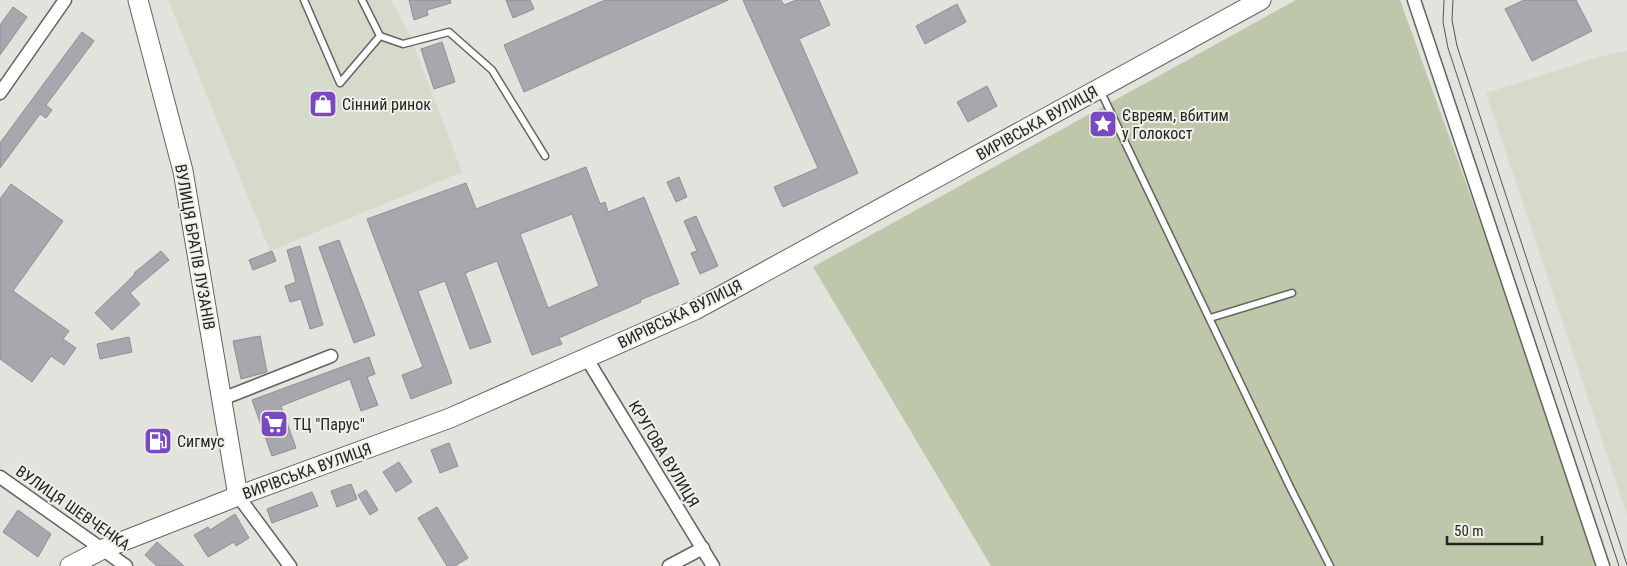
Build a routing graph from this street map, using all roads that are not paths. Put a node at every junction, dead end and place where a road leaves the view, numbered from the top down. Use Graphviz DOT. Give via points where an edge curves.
graph roads {
  1 [pos="65,0"];
  2 [pos="138,0"];
  3 [pos="304,0"];
  4 [pos="362,0"];
  5 [pos="1262,0"];
  6 [pos="1414,0"];
  7 [pos="380,36"];
  8 [pos="1100,89"];
  9 [pos="0,94"];
  10 [pos="545,156"];
  11 [pos="1292,293"];
  12 [pos="1210,318"];
  13 [pos="331,356"];
  14 [pos="587,359"];
  15 [pos="222,398"];
  16 [pos="0,477"];
  17 [pos="238,496"];
  18 [pos="703,548"];
  19 [pos="103,549"];
  20 [pos="70,566"];
  21 [pos="126,566"];
  22 [pos="290,566"];
  23 [pos="669,566"];
  24 [pos="713,566"];
  25 [pos="1330,566"];
  26 [pos="1604,566"];
  1 -- 9 [label="street"];
  2 -- 15 [label="main road, ВУЛИЦЯ БРАТІВ ЛУЗАНІВ" via="183,171"];
  3 -- 7 [label="lane" via="340,82"];
  4 -- 7 [label="lane"];
  5 -- 8 [label="main road, ВИРІВСЬКА ВУЛИЦЯ"];
  6 -- 26 [label="street"];
  7 -- 10 [label="lane" via="403,44 448,32 492,70"];
  8 -- 12 [label="lane"];
  8 -- 14 [label="main road, ВИРІВСЬКА ВУЛИЦЯ" via="696,310"];
  11 -- 12 [label="lane"];
  12 -- 25 [label="lane"];
  13 -- 15 [label="street"];
  14 -- 17 [label="main road, ВИРІВСЬКА ВУЛИЦЯ" via="450,418"];
  14 -- 18 [label="street, КРУГОВА ВУЛИЦЯ"];
  15 -- 17 [label="main road, ВУЛИЦЯ БРАТІВ ЛУЗАНІВ"];
  16 -- 19 [label="street, ВУЛИЦЯ ШЕВЧЕНКА"];
  17 -- 19 [label="main road, ВИРІВСЬКА ВУЛИЦЯ"];
  17 -- 22 [label="street"];
  18 -- 23 [label="street"];
  18 -- 24 [label="street, КРУГОВА ВУЛИЦЯ"];
  19 -- 20 [label="main road, ВИРІВСЬКА ВУЛИЦЯ"];
  19 -- 21 [label="street, ВУЛИЦЯ ШЕВЧЕНКА"];
}
